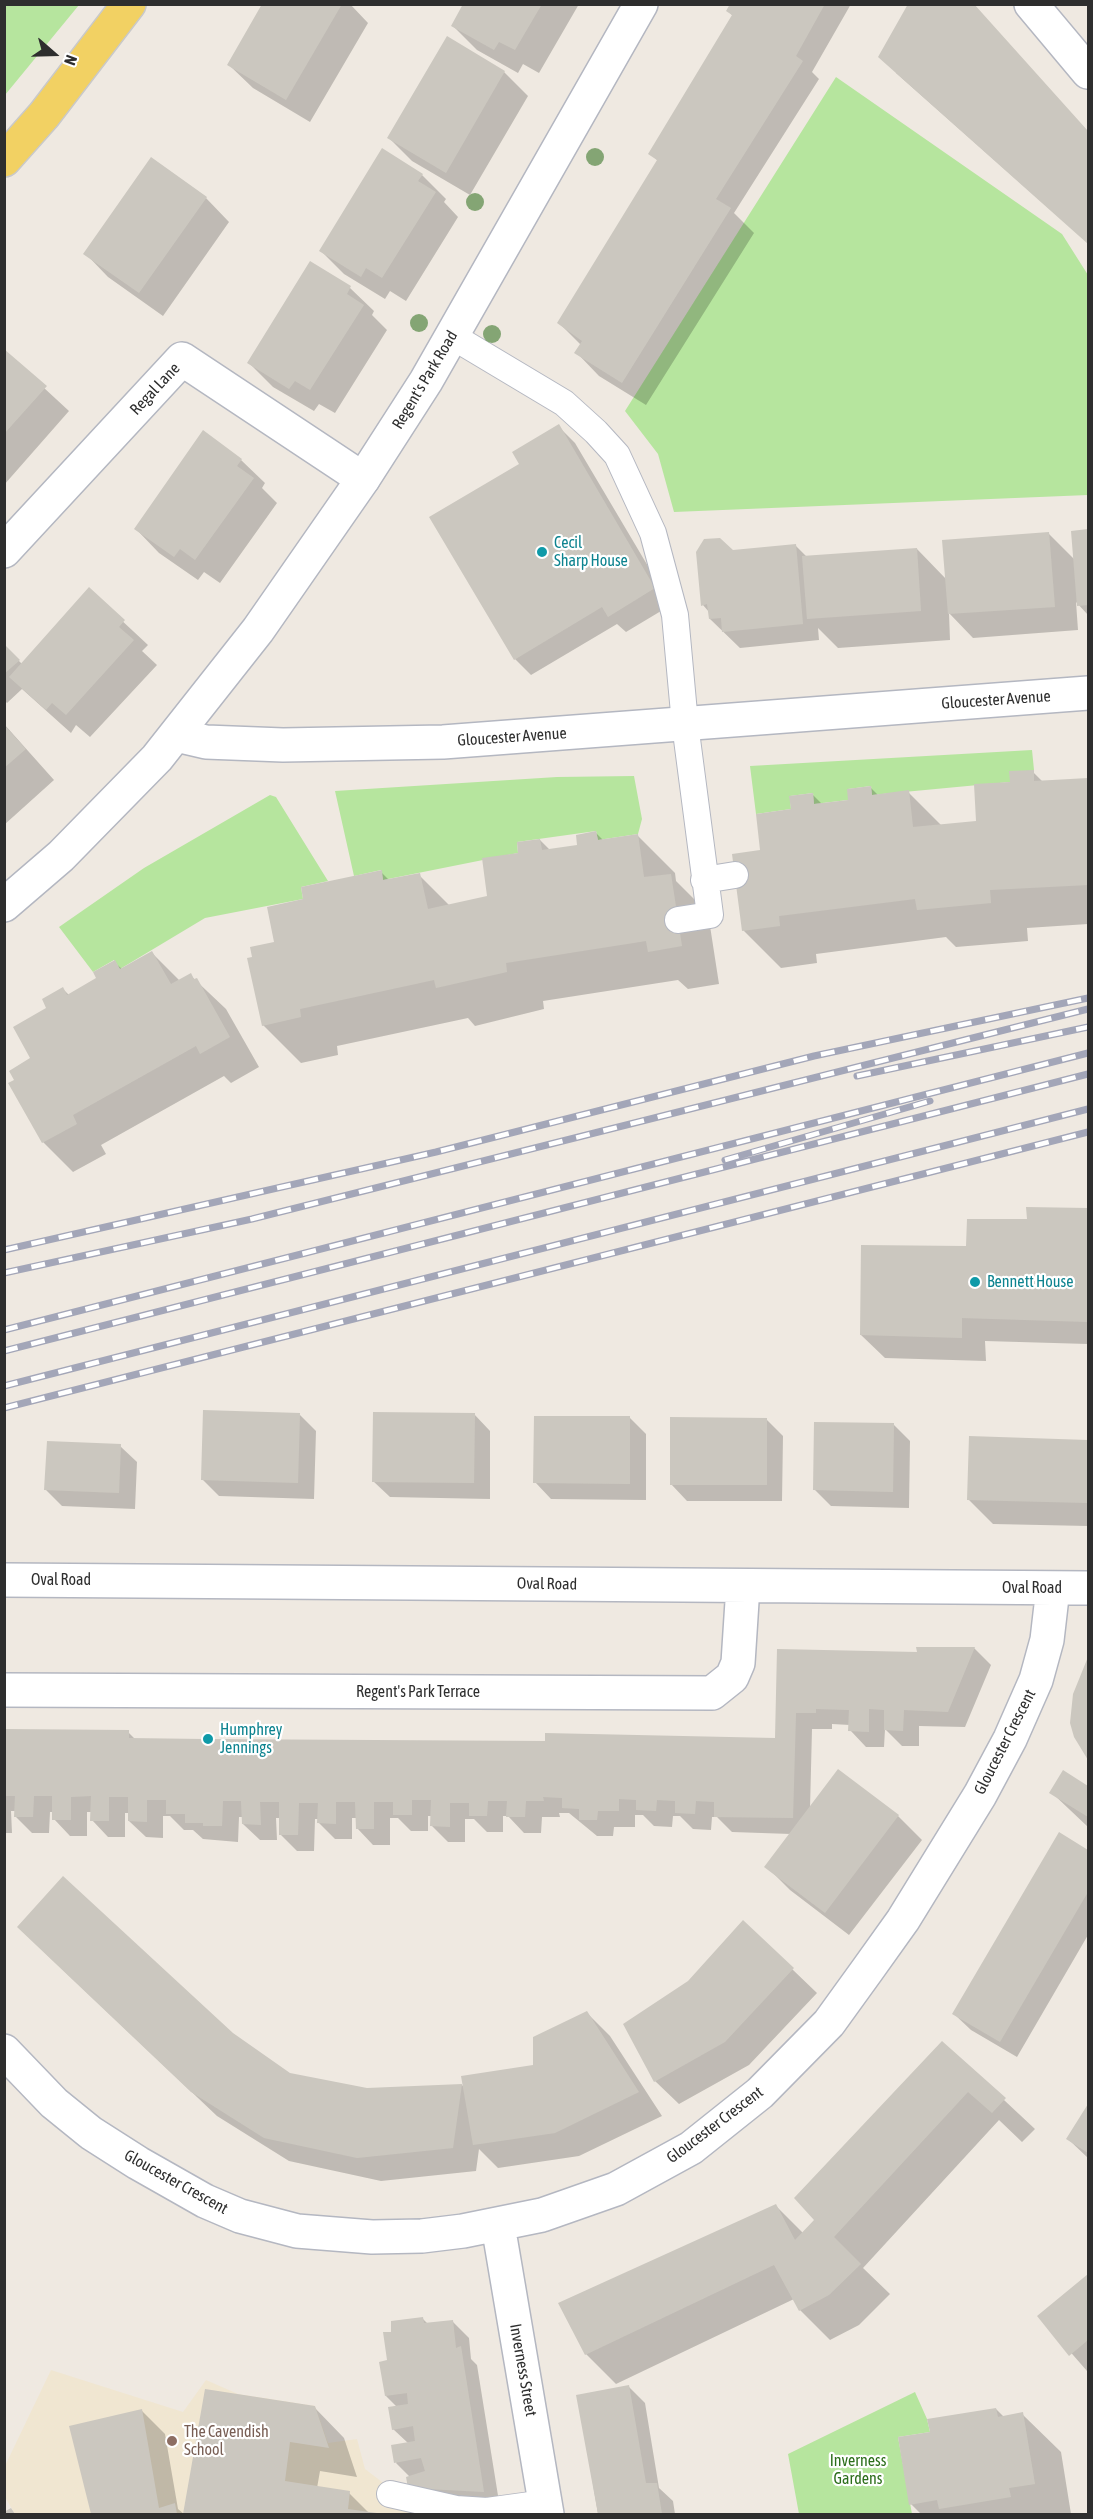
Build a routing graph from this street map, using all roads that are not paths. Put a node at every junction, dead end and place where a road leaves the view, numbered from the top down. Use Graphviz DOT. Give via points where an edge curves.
graph roads {
  1 [pos="129,4"];
  2 [pos="641,4"];
  3 [pos="1031,4"];
  4 [pos="1089,72"];
  5 [pos="4,160"];
  6 [pos="452,336"];
  7 [pos="363,479"];
  8 [pos="4,551"];
  9 [pos="1089,693"];
  10 [pos="685,724"];
  11 [pos="176,735"];
  12 [pos="735,875"];
  13 [pos="704,880"];
  14 [pos="4,905"];
  15 [pos="678,920"];
  16 [pos="4,1580"];
  17 [pos="743,1586"];
  18 [pos="1053,1588"];
  19 [pos="1089,1588"];
  20 [pos="4,1690"];
  21 [pos="4,2051"];
  22 [pos="498,2225"];
  23 [pos="390,2494"];
  24 [pos="547,2509"];
  1 -- 5 [label="main road" via="44,115"];
  2 -- 6 [label="street, Regent's Park Road"];
  3 -- 4 [label="street"];
  6 -- 7 [label="street, Regent's Park Road"];
  6 -- 10 [label="lane" via="564,403 616,456 649,522 664,565 675,615"];
  7 -- 8 [label="street, Regal Lane" via="182,359"];
  7 -- 11 [label="street, Regent's Park Road" via="258,630"];
  9 -- 10 [label="street, Gloucester Avenue"];
  10 -- 11 [label="street, Gloucester Avenue" via="443,742 257,744 206,742"];
  10 -- 13 [label="lane"];
  11 -- 14 [label="street" via="107,811"];
  12 -- 13 [label="lane"];
  13 -- 15 [label="lane" via="710,915"];
  16 -- 17 [label="street, Oval Road"];
  17 -- 18 [label="street, Oval Road"];
  17 -- 20 [label="street, Regent's Park Terrace" via="738,1663 732,1677 712,1694"];
  18 -- 19 [label="street, Oval Road"];
  18 -- 22 [label="street, Gloucester Crescent" via="1047,1640 1036,1680 1010,1739 903,1920 829,2023 760,2092 691,2148 590,2199"];
  21 -- 22 [label="street, Gloucester Crescent" via="54,2103 91,2133 175,2185 240,2216 297,2231 352,2236 422,2236"];
  22 -- 24 [label="street, Inverness Street"];
  23 -- 24 [label="lane" via="466,2509"];
}
